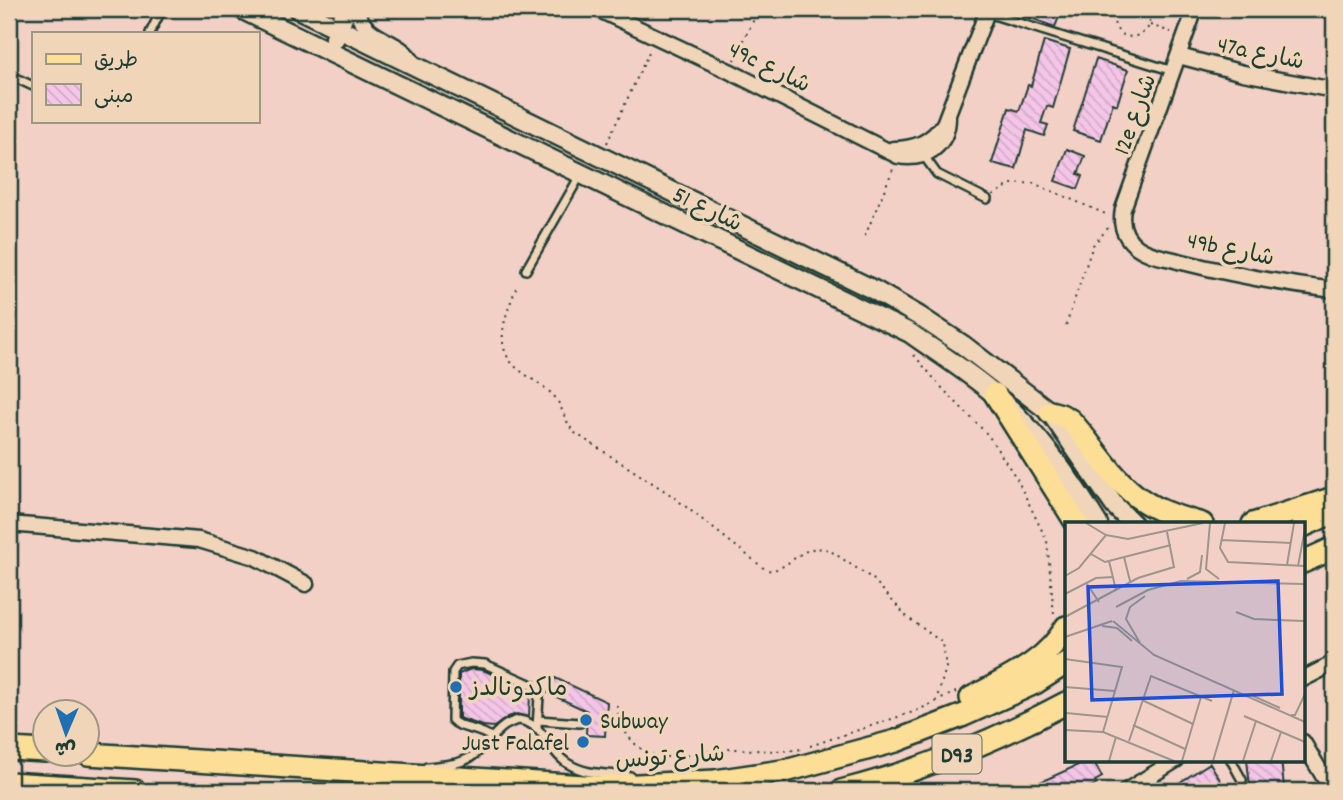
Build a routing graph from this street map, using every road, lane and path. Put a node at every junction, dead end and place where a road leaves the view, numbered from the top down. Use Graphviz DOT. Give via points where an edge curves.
graph roads {
  1 [pos="163,9"];
  2 [pos="241,9"];
  3 [pos="263,9"];
  4 [pos="327,9"];
  5 [pos="346,9"];
  6 [pos="356,9"];
  7 [pos="597,9"];
  8 [pos="759,9"];
  9 [pos="1148,9"];
  10 [pos="1195,9"];
  11 [pos="1109,10"];
  12 [pos="1115,10"];
  13 [pos="302,11"];
  14 [pos="987,11"];
  15 [pos="1150,24"];
  16 [pos="339,31"];
  17 [pos="151,32"];
  18 [pos="656,37"];
  19 [pos="1185,37"];
  20 [pos="1179,56"];
  21 [pos="415,68"];
  22 [pos="729,71"];
  23 [pos="1173,72"];
  24 [pos="9,75"];
  25 [pos="32,86"];
  26 [pos="1334,90"];
  27 [pos="885,148"];
  28 [pos="922,151"];
  29 [pos="898,156"];
  30 [pos="600,157"];
  31 [pos="581,174"];
  32 [pos="987,199"];
  33 [pos="1124,228"];
  34 [pos="865,236"];
  35 [pos="526,270"];
  36 [pos="516,288"];
  37 [pos="1334,289"];
  38 [pos="1066,325"];
  39 [pos="912,353"];
  40 [pos="995,394"];
  41 [pos="1050,412"];
  42 [pos="1334,498"];
  43 [pos="1334,512"];
  44 [pos="1076,522"];
  45 [pos="1097,522"];
  46 [pos="1132,522"];
  47 [pos="1198,522"];
  48 [pos="1256,522"];
  49 [pos="9,524"];
  50 [pos="1304,526"];
  51 [pos="1334,548"];
  52 [pos="1304,562"];
  53 [pos="306,584"];
  54 [pos="1060,623"];
  55 [pos="1334,663"];
  56 [pos="1065,664"];
  57 [pos="1304,678"];
  58 [pos="966,686"];
  59 [pos="936,702"];
  60 [pos="1065,704"];
  61 [pos="617,706"];
  62 [pos="537,723"];
  63 [pos="580,723"];
  64 [pos="943,724"];
  65 [pos="492,738"];
  66 [pos="1304,744"];
  67 [pos="9,749"];
  68 [pos="32,750"];
  69 [pos="102,755"];
  70 [pos="1174,762"];
  71 [pos="1232,762"];
  72 [pos="382,773"];
  73 [pos="1242,780"];
  74 [pos="9,783"];
  75 [pos="1152,784"];
  76 [pos="657,785"];
  77 [pos="135,791"];
  78 [pos="841,791"];
  79 [pos="1126,791"];
  80 [pos="1332,791"];
  1 -- 17 [label="lane"];
  2 -- 31 [label="street, شارع 51"];
  3 -- 16 [label="street" via="322,40 331,41"];
  4 -- 13 [label="street"];
  5 -- 16 [label="street"];
  6 -- 21 [label="street" via="369,32 406,53"];
  7 -- 18 [label="street, 49c شارع"];
  8 -- 22 [label="path"];
  9 -- 15 [label="path"];
  10 -- 19 [label="street, 12e شارع"];
  11 -- 12 [label="path"];
  12 -- 15 [label="path" via="1114,24 1126,36 1143,34"];
  13 -- 16 [label="street, شارع 51"];
  14 -- 23 [label="lane"];
  14 -- 28 [label="street" via="948,117"];
  15 -- 19 [label="path"];
  16 -- 21 [label="street, شارع 51"];
  18 -- 22 [label="street, 49c شارع"];
  18 -- 30 [label="path"];
  19 -- 20 [label="street, 12e شارع"];
  20 -- 23 [label="street, 12e شارع"];
  20 -- 26 [label="street, 47a شارع"];
  21 -- 30 [label="street, شارع 51"];
  22 -- 27 [label="street, 49c شارع"];
  23 -- 33 [label="street, 12e شارع" via="1124,209"];
  24 -- 25 [label="lane"];
  27 -- 28 [label="street, 49c شارع"];
  27 -- 29 [label="street, 49c شارع"];
  28 -- 29 [label="street"];
  28 -- 32 [label="lane" via="937,174"];
  29 -- 34 [label="path"];
  30 -- 41 [label="street, شارع 51" via="897,302 963,345"];
  31 -- 35 [label="lane"];
  31 -- 40 [label="street, شارع 51" via="910,333"];
  32 -- 33 [label="path" via="1012,184 1033,183"];
  33 -- 37 [label="street, 49b شارع" via="1140,249 1167,258 1216,271"];
  33 -- 38 [label="path" via="1105,231 1093,245"];
  36 -- 59 [label="path" via="503,326 505,352 517,369 553,395 575,433 671,495 766,570 779,569 810,549 823,548 873,579 907,617 943,643 946,668"];
  39 -- 54 [label="path" via="988,435 1017,479 1047,541"];
  40 -- 44 [label="main road"];
  40 -- 45 [label="street, شارع 51" via="1049,452"];
  41 -- 46 [label="street, شارع 51" via="1114,505"];
  41 -- 47 [label="main road" via="1070,421 1143,501"];
  42 -- 48 [label="main road"];
  43 -- 50 [label="main road"];
  49 -- 53 [label="street" via="199,540 255,557"];
  51 -- 52 [label="main road"];
  54 -- 64 [label="main road" via="1052,647 1038,660 966,701"];
  55 -- 57 [label="street"];
  56 -- 64 [label="main road, شارع تونس / D93" via="1035,683"];
  58 -- 59 [label="path"];
  59 -- 61 [label="path" via="805,748 669,757 650,753 633,742 621,726"];
  60 -- 78 [label="main road, D93" via="950,757"];
  62 -- 63 [label="lane"];
  62 -- 65 [label="lane" via="512,722"];
  62 -- 65 [label="lane" via="539,697 532,685 485,664 457,666 452,720"];
  62 -- 76 [label="lane" via="554,752 578,769"];
  64 -- 76 [label="main road, شارع تونس / D93" via="789,770"];
  65 -- 72 [label="lane" via="460,762"];
  66 -- 80 [label="street"];
  67 -- 68 [label="main road"];
  69 -- 72 [label="main road, شارع تونس / D93"];
  70 -- 75 [label="street"];
  71 -- 73 [label="lane"];
  72 -- 76 [label="main road, شارع تونس / D93" via="525,784"];
  74 -- 77 [label="main road"];
  75 -- 79 [label="street"];
}
